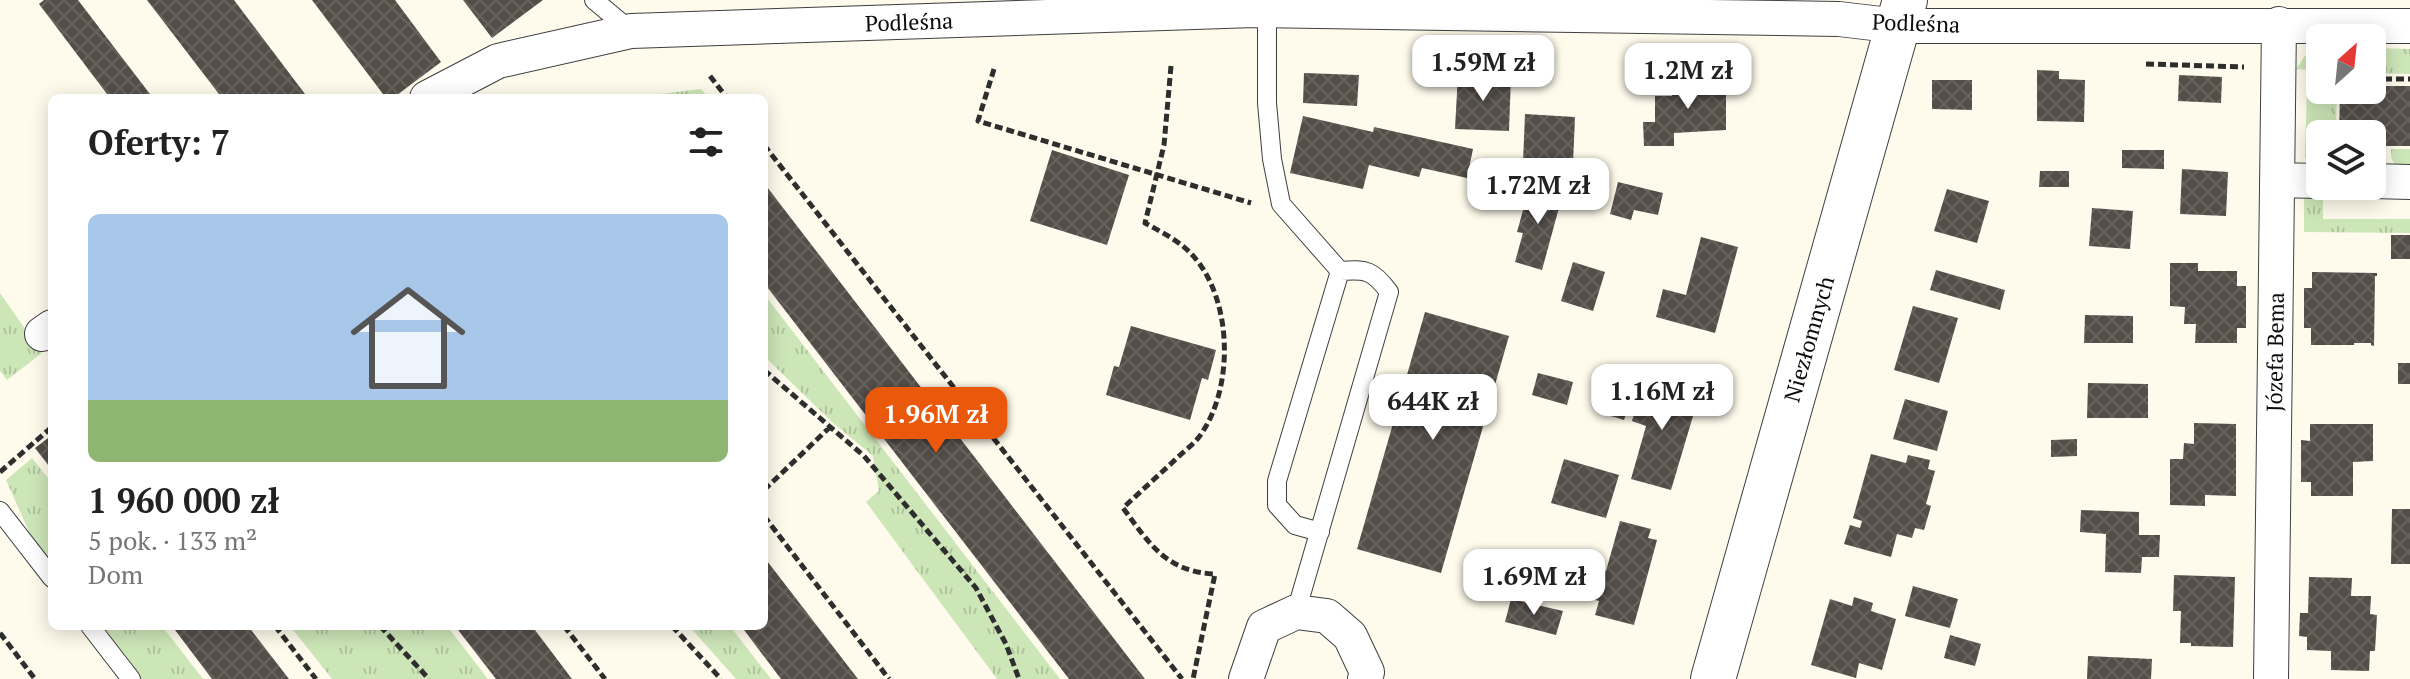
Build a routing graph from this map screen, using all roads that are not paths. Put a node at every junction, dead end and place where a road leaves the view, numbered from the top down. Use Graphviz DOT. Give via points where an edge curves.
graph roads {
  1 [pos="594,0"];
  2 [pos="1259,7"];
  3 [pos="1901,13"];
  4 [pos="2279,24"];
  5 [pos="2410,26"];
  6 [pos="631,31"];
  7 [pos="435,94"];
  8 [pos="2277,180"];
  9 [pos="2306,181"];
  10 [pos="2386,181"];
  11 [pos="2410,182"];
  12 [pos="1340,271"];
  13 [pos="0,511"];
  14 [pos="1320,532"];
  15 [pos="48,573"];
  16 [pos="1296,612"];
  17 [pos="93,630"];
  18 [pos="131,679"];
  19 [pos="1246,679"];
  20 [pos="1365,679"];
  21 [pos="1713,679"];
  22 [pos="2271,679"];
  1 -- 6 [label="lane"];
  2 -- 3 [label="street, Podleśna" via="1862,20"];
  2 -- 6 [label="street, Podleśna"];
  2 -- 12 [label="lane" via="1281,204"];
  3 -- 4 [label="street, Podleśna"];
  3 -- 21 [label="street, Niezłomnych"];
  4 -- 5 [label="street, Podleśna"];
  4 -- 8 [label="street, Józefa Bema"];
  6 -- 7 [label="street, Podleśna" via="498,61"];
  8 -- 9 [label="street"];
  8 -- 22 [label="street, Józefa Bema"];
  10 -- 11 [label="street"];
  12 -- 14 [label="lane" via="1277,481 1277,505 1295,525"];
  12 -- 14 [label="lane" via="1362,269 1389,292"];
  13 -- 15 [label="lane"];
  14 -- 16 [label="lane"];
  16 -- 19 [label="street" via="1264,627"];
  16 -- 20 [label="street" via="1327,616 1350,636 1367,672"];
  17 -- 18 [label="lane"];
}
